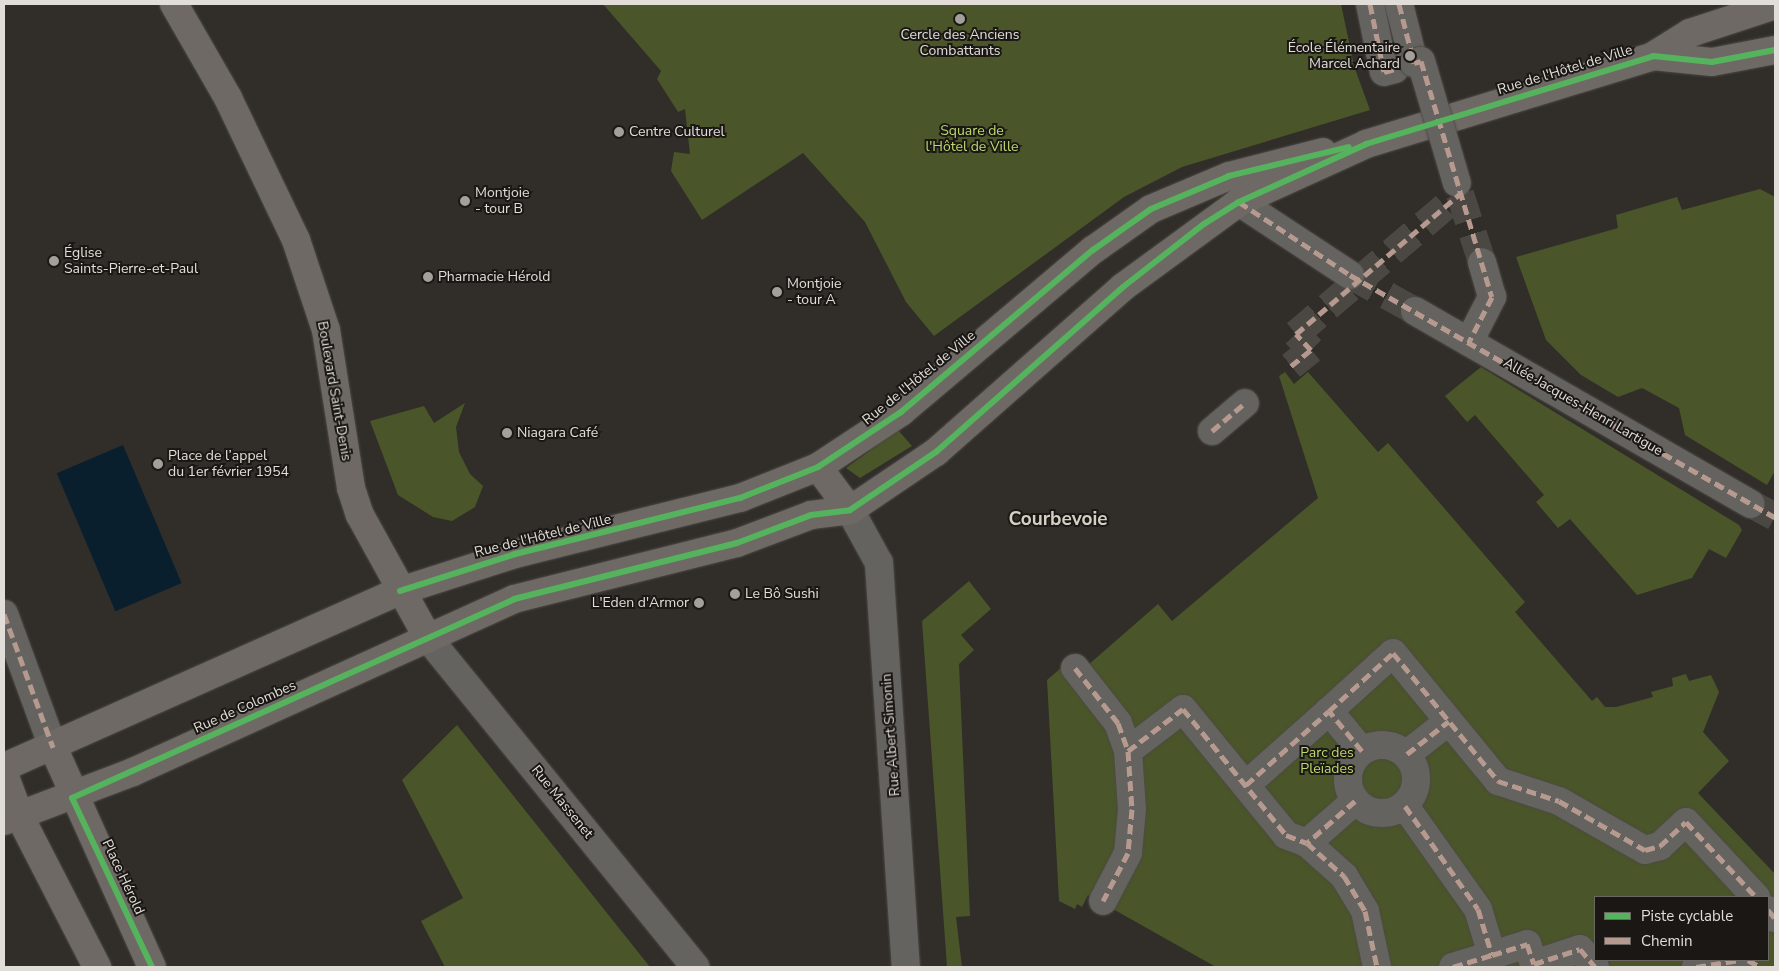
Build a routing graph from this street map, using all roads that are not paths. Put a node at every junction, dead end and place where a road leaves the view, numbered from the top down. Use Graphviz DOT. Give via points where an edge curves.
graph roads {
  1 [pos="174,4"];
  2 [pos="1370,4"];
  3 [pos="1399,4"];
  4 [pos="1775,5"];
  5 [pos="1775,50"];
  6 [pos="1652,56"];
  7 [pos="1404,66"];
  8 [pos="1366,144"];
  9 [pos="1459,189"];
  10 [pos="1239,202"];
  11 [pos="1482,262"];
  12 [pos="1350,275"];
  13 [pos="1415,311"];
  14 [pos="1469,342"];
  15 [pos="1246,403"];
  16 [pos="1212,431"];
  17 [pos="818,467"];
  18 [pos="1751,504"];
  19 [pos="850,510"];
  20 [pos="400,591"];
  21 [pos="4,614"];
  22 [pos="428,638"];
  23 [pos="1076,668"];
  24 [pos="1329,711"];
  25 [pos="1449,721"];
  26 [pos="53,748"];
  27 [pos="1128,751"];
  28 [pos="1362,751"];
  29 [pos="1407,754"];
  30 [pos="4,767"];
  31 [pos="4,774"];
  32 [pos="1246,785"];
  33 [pos="72,798"];
  34 [pos="1355,801"];
  35 [pos="1405,806"];
  36 [pos="12,819"];
  37 [pos="1307,843"];
  38 [pos="1755,896"];
  39 [pos="1103,901"];
  40 [pos="1492,955"];
  41 [pos="1733,961"];
  42 [pos="98,967"];
  43 [pos="152,967"];
  44 [pos="695,967"];
  45 [pos="906,967"];
  46 [pos="1377,967"];
  47 [pos="1453,967"];
  48 [pos="1595,967"];
  49 [pos="1696,967"];
  1 -- 20 [label="main road, Boulevard Saint-Denis" via="228,98 296,240 326,330 351,488"];
  2 -- 7 [label="street" via="1384,72"];
  3 -- 7 [label="street"];
  4 -- 6 [label="main road, Rue de l'Hôtel de Ville" via="1690,33"];
  5 -- 6 [label="main road, Rue de l'Hôtel de Ville" via="1712,62"];
  6 -- 8 [label="main road, Rue de l'Hôtel de Ville"];
  7 -- 9 [label="street, bridge" via="1421,61"];
  8 -- 10 [label="main road, Rue de l'Hôtel de Ville"];
  8 -- 17 [label="main road, Rue de l'Hôtel de Ville" via="1266,165 1151,209 1093,250 901,412"];
  10 -- 12 [label="street"];
  10 -- 19 [label="main road, Rue de l'Hôtel de Ville" via="1123,287 936,452"];
  11 -- 14 [label="street" via="1492,297"];
  13 -- 14 [label="street, Allée Jacques-Henri Lartigue"];
  14 -- 18 [label="street, Allée Jacques-Henri Lartigue"];
  15 -- 16 [label="street"];
  17 -- 19 [label="main road"];
  17 -- 20 [label="main road, Rue de l'Hôtel de Ville" via="740,498 514,554"];
  19 -- 22 [label="main road, Rue de l'Hôtel de Ville" via="822,512 736,543 553,587"];
  19 -- 45 [label="street, Rue Albert Simonin" via="880,563"];
  20 -- 22 [label="main road, Boulevard Saint-Denis"];
  20 -- 26 [label="main road"];
  21 -- 26 [label="street"];
  22 -- 33 [label="main road, Rue de Colombes"];
  22 -- 44 [label="street, Rue Massenet"];
  23 -- 27 [label="street" via="1118,723"];
  24 -- 25 [label="street" via="1393,653"];
  24 -- 28 [label="street"];
  24 -- 32 [label="street"];
  25 -- 29 [label="street"];
  25 -- 38 [label="street" via="1498,781 1558,801 1639,847 1660,846 1686,822"];
  26 -- 30 [label="main road"];
  26 -- 33 [label="main road, Place Hérold"];
  27 -- 32 [label="street" via="1183,709"];
  27 -- 39 [label="street" via="1132,808 1128,854"];
  28 -- 29 [label="street" via="1380,744"];
  28 -- 34 [label="street" via="1349,769 1348,786"];
  29 -- 35 [label="street" via="1417,782"];
  31 -- 36 [label="main road"];
  32 -- 37 [label="street" via="1286,835"];
  33 -- 36 [label="main road, Rue de Colombes"];
  33 -- 43 [label="main road, Place Hérold"];
  34 -- 35 [label="street" via="1378,814"];
  34 -- 37 [label="street"];
  35 -- 40 [label="street" via="1478,909"];
  36 -- 42 [label="main road"];
  37 -- 46 [label="street" via="1344,876 1364,912"];
  40 -- 47 [label="street"];
  40 -- 48 [label="street" via="1527,944 1534,964 1580,949"];
  41 -- 49 [label="street"];
}
